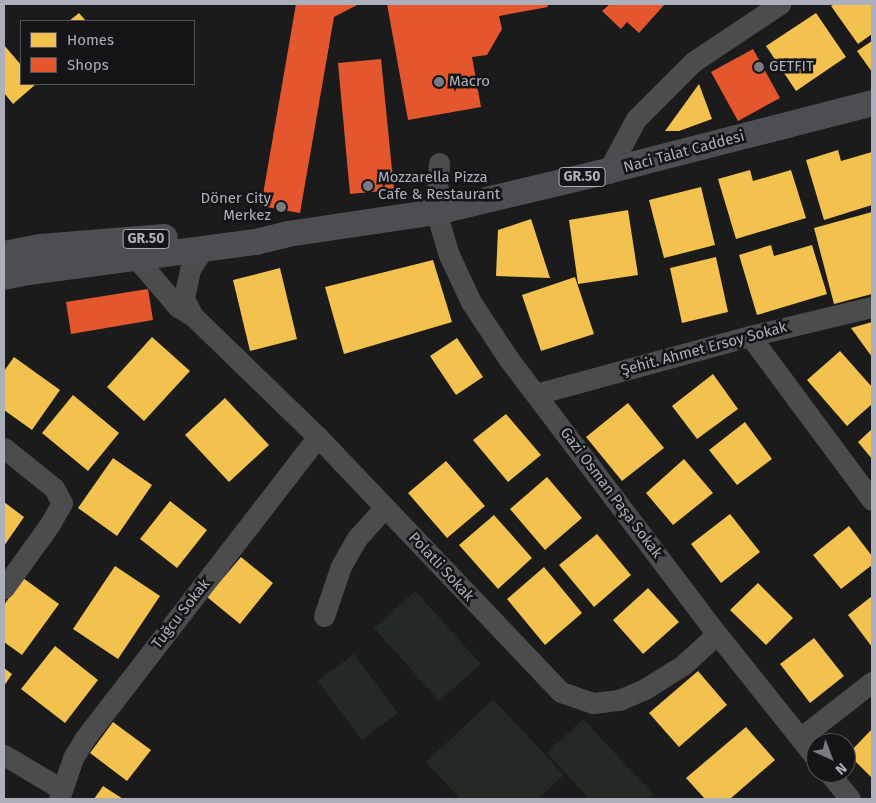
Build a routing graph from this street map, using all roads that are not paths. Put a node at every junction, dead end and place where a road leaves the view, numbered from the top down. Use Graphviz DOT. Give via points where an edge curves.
graph roads {
  1 [pos="780,4"];
  2 [pos="872,103"];
  3 [pos="439,163"];
  4 [pos="608,171"];
  5 [pos="436,212"];
  6 [pos="288,234"];
  7 [pos="203,250"];
  8 [pos="4,254"];
  9 [pos="136,258"];
  10 [pos="4,277"];
  11 [pos="872,307"];
  12 [pos="193,316"];
  13 [pos="750,336"];
  14 [pos="536,394"];
  15 [pos="318,437"];
  16 [pos="4,448"];
  17 [pos="872,500"];
  18 [pos="385,507"];
  19 [pos="4,588"];
  20 [pos="324,616"];
  21 [pos="718,634"];
  22 [pos="872,682"];
  23 [pos="800,738"];
  24 [pos="806,746"];
  25 [pos="4,755"];
  26 [pos="837,783"];
  27 [pos="60,794"];
  28 [pos="850,799"];
  1 -- 4 [label="street" via="694,62 636,119"];
  2 -- 4 [label="main road, Naci Talat Caddesi / GR.50"];
  3 -- 5 [label="street"];
  4 -- 5 [label="main road, Naci Talat Caddesi / GR.50"];
  5 -- 6 [label="main road, Naci Talat Caddesi / GR.50"];
  5 -- 14 [label="street, Gazi Osman Paşa Sokak" via="449,255 472,302"];
  6 -- 7 [label="main road, Naci Talat Caddesi / GR.50"];
  6 -- 8 [label="main road, Naci Talat Caddesi / GR.50" via="223,232 41,247"];
  7 -- 9 [label="main road, Naci Talat Caddesi / GR.50"];
  7 -- 12 [label="street, Polatli Sokak" via="190,269 184,298"];
  9 -- 10 [label="main road, Naci Talat Caddesi / GR.50"];
  9 -- 12 [label="street, Polatli Sokak" via="178,307"];
  11 -- 13 [label="street, Şehit. Ahmet Ersoy Sokak"];
  12 -- 15 [label="street, Polatli Sokak"];
  13 -- 14 [label="street, Şehit. Ahmet Ersoy Sokak"];
  13 -- 17 [label="street"];
  14 -- 21 [label="street, Gazi Osman Paşa Sokak"];
  15 -- 18 [label="street, Polatli Sokak"];
  15 -- 27 [label="street, Tuğcu Sokak" via="85,738 73,758"];
  16 -- 19 [label="street" via="54,488 62,504"];
  18 -- 20 [label="street" via="358,537 341,566"];
  18 -- 21 [label="street, Polatli Sokak" via="561,692 593,703 619,700 643,690 683,665"];
  21 -- 23 [label="street, Gazi Osman Paşa Sokak"];
  22 -- 23 [label="street"];
  23 -- 24 [label="street, Gazi Osman Paşa Sokak"];
  25 -- 27 [label="street"];
  26 -- 28 [label="street"];
}
